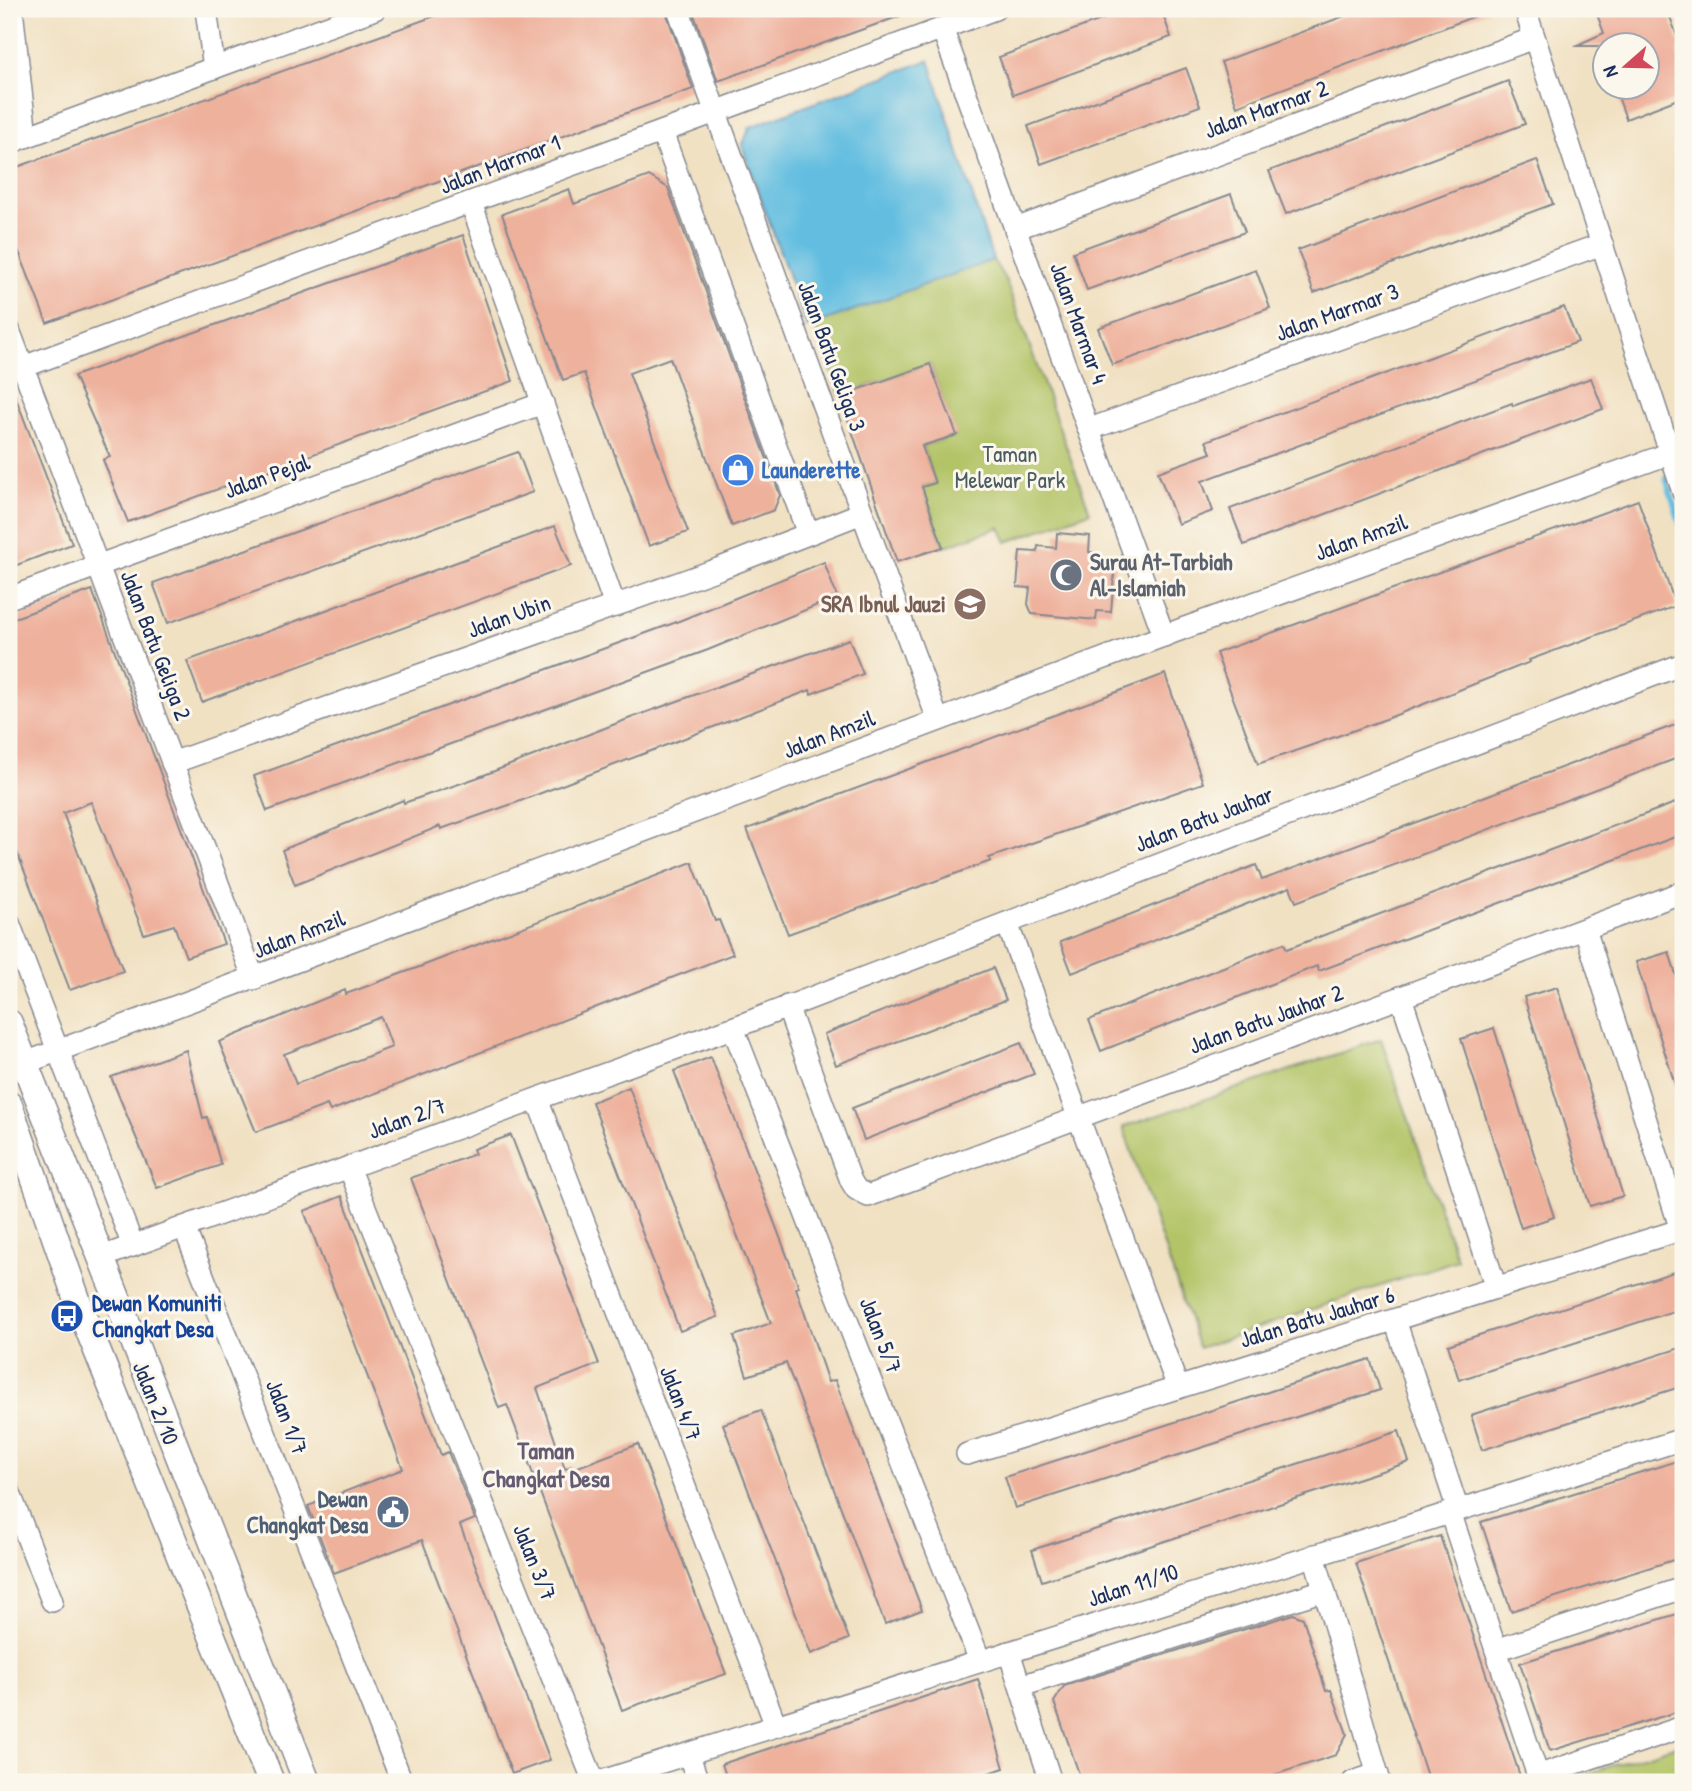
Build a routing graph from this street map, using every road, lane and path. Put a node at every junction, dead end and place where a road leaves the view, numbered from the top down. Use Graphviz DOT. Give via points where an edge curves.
graph roads {
  1 [pos="12,9"];
  2 [pos="205,9"];
  3 [pos="375,9"];
  4 [pos="678,9"];
  5 [pos="995,9"];
  6 [pos="1525,9"];
  7 [pos="942,28"];
  8 [pos="1534,38"];
  9 [pos="214,68"];
  10 [pos="716,112"];
  11 [pos="662,132"];
  12 [pos="18,139"];
  13 [pos="471,203"];
  14 [pos="1015,229"];
  15 [pos="1602,244"];
  16 [pos="9,330"];
  17 [pos="23,367"];
  18 [pos="542,403"];
  19 [pos="1090,429"];
  20 [pos="1671,453"];
  21 [pos="1683,492"];
  22 [pos="862,513"];
  23 [pos="808,534"];
  24 [pos="98,565"];
  25 [pos="9,598"];
  26 [pos="615,606"];
  27 [pos="1164,636"];
  28 [pos="1683,664"];
  29 [pos="938,720"];
  30 [pos="172,763"];
  31 [pos="1683,892"];
  32 [pos="9,923"];
  33 [pos="1007,923"];
  34 [pos="1585,929"];
  35 [pos="254,979"];
  36 [pos="1401,997"];
  37 [pos="787,1006"];
  38 [pos="9,1023"];
  39 [pos="738,1026"];
  40 [pos="58,1050"];
  41 [pos="16,1066"];
  42 [pos="537,1099"];
  43 [pos="9,1105"];
  44 [pos="1079,1117"];
  45 [pos="349,1167"];
  46 [pos="184,1227"];
  47 [pos="1682,1230"];
  48 [pos="133,1246"];
  49 [pos="99,1258"];
  50 [pos="1496,1288"];
  51 [pos="1395,1320"];
  52 [pos="1178,1388"];
  53 [pos="1683,1439"];
  54 [pos="967,1454"];
  55 [pos="9,1490"];
  56 [pos="1454,1511"];
  57 [pos="1314,1555"];
  58 [pos="1683,1588"];
  59 [pos="1324,1590"];
  60 [pos="52,1601"];
  61 [pos="1496,1650"];
  62 [pos="1009,1652"];
  63 [pos="980,1661"];
  64 [pos="1021,1686"];
  65 [pos="776,1726"];
  66 [pos="1683,1727"];
  67 [pos="688,1755"];
  68 [pos="1379,1778"];
  69 [pos="1539,1779"];
  70 [pos="271,1782"];
  71 [pos="307,1782"];
  72 [pos="402,1782"];
  73 [pos="596,1782"];
  74 [pos="698,1782"];
  75 [pos="1051,1782"];
  76 [pos="1353,1782"];
  1 -- 12 [label="street"];
  2 -- 9 [label="street"];
  3 -- 9 [label="street"];
  4 -- 10 [label="street, Jalan Batu Geliga 3"];
  5 -- 7 [label="street, Jalan Marmar 1"];
  6 -- 8 [label="street"];
  7 -- 10 [label="street, Jalan Marmar 1"];
  7 -- 14 [label="street, Jalan Marmar 4"];
  8 -- 14 [label="street, Jalan Marmar 2"];
  8 -- 15 [label="street"];
  9 -- 12 [label="street"];
  10 -- 11 [label="street, Jalan Marmar 1"];
  10 -- 22 [label="street, Jalan Batu Geliga 3"];
  11 -- 13 [label="street, Jalan Marmar 1"];
  11 -- 23 [label="street"];
  13 -- 17 [label="street, Jalan Marmar 1"];
  13 -- 18 [label="street"];
  14 -- 19 [label="street, Jalan Marmar 4"];
  15 -- 19 [label="street, Jalan Marmar 3"];
  15 -- 20 [label="street"];
  16 -- 17 [label="street, Jalan Batu Geliga 2"];
  17 -- 24 [label="street, Jalan Batu Geliga 2"];
  18 -- 24 [label="street, Jalan Pejal"];
  18 -- 26 [label="street"];
  19 -- 27 [label="street, Jalan Marmar 4"];
  20 -- 21 [label="street"];
  20 -- 27 [label="street, Jalan Amzil"];
  22 -- 23 [label="street, Jalan Ubin"];
  22 -- 29 [label="street, Jalan Batu Geliga 3"];
  23 -- 26 [label="street, Jalan Ubin"];
  24 -- 25 [label="street, Jalan Pejal"];
  24 -- 30 [label="street, Jalan Batu Geliga 2"];
  26 -- 30 [label="street, Jalan Ubin"];
  27 -- 29 [label="street, Jalan Amzil"];
  28 -- 33 [label="street, Jalan Batu Jauhar"];
  29 -- 35 [label="street, Jalan Amzil"];
  30 -- 35 [label="street, Jalan Batu Geliga 2"];
  31 -- 34 [label="street, Jalan Batu Jauhar 2"];
  32 -- 40 [label="street"];
  33 -- 37 [label="street, Jalan Batu Jauhar"];
  33 -- 44 [label="street"];
  34 -- 36 [label="street, Jalan Batu Jauhar 2"];
  34 -- 47 [label="street"];
  35 -- 40 [label="street, Jalan Amzil"];
  36 -- 44 [label="street, Jalan Batu Jauhar 2"];
  36 -- 50 [label="street"];
  37 -- 39 [label="street, Jalan Batu Jauhar"];
  37 -- 44 [label="street, Jalan Batu Jauhar 2" via="851,1181 868,1196"];
  38 -- 41 [label="street, Jalan 2/10"];
  39 -- 42 [label="street, Jalan 2/7"];
  39 -- 63 [label="street, Jalan 5/7"];
  40 -- 41 [label="street, Jalan Amzil"];
  40 -- 48 [label="street"];
  41 -- 49 [label="street, Jalan 2/10"];
  42 -- 45 [label="street, Jalan 2/7"];
  42 -- 65 [label="street, Jalan 4/7"];
  43 -- 70 [label="street, Jalan 2/10" via="80,1311"];
  44 -- 52 [label="street"];
  45 -- 46 [label="street, Jalan 2/7"];
  45 -- 73 [label="street, Jalan 3/7"];
  46 -- 48 [label="street, Jalan 2/7"];
  46 -- 72 [label="street, Jalan 1/7"];
  47 -- 50 [label="street, Jalan Batu Jauhar 6"];
  48 -- 49 [label="street, Jalan 2/7"];
  49 -- 71 [label="street, Jalan 2/10"];
  50 -- 51 [label="street, Jalan Batu Jauhar 6"];
  51 -- 52 [label="street, Jalan Batu Jauhar 6"];
  51 -- 56 [label="street"];
  52 -- 54 [label="street, Jalan Batu Jauhar 6"];
  53 -- 56 [label="street, Jalan 11/10"];
  55 -- 60 [label="street"];
  56 -- 57 [label="street, Jalan 11/10"];
  56 -- 61 [label="street"];
  57 -- 59 [label="street"];
  57 -- 62 [label="street, Jalan 11/10"];
  58 -- 61 [label="street"];
  59 -- 64 [label="street"];
  59 -- 68 [label="street"];
  61 -- 69 [label="street"];
  62 -- 63 [label="street, Jalan 11/10"];
  62 -- 64 [label="street"];
  63 -- 65 [label="street, Jalan 11/10"];
  64 -- 75 [label="street"];
  65 -- 67 [label="street, Jalan 11/10"];
  66 -- 69 [label="street"];
  67 -- 73 [label="street, Jalan 11/10"];
  67 -- 74 [label="street"];
  68 -- 76 [label="street"];
}
